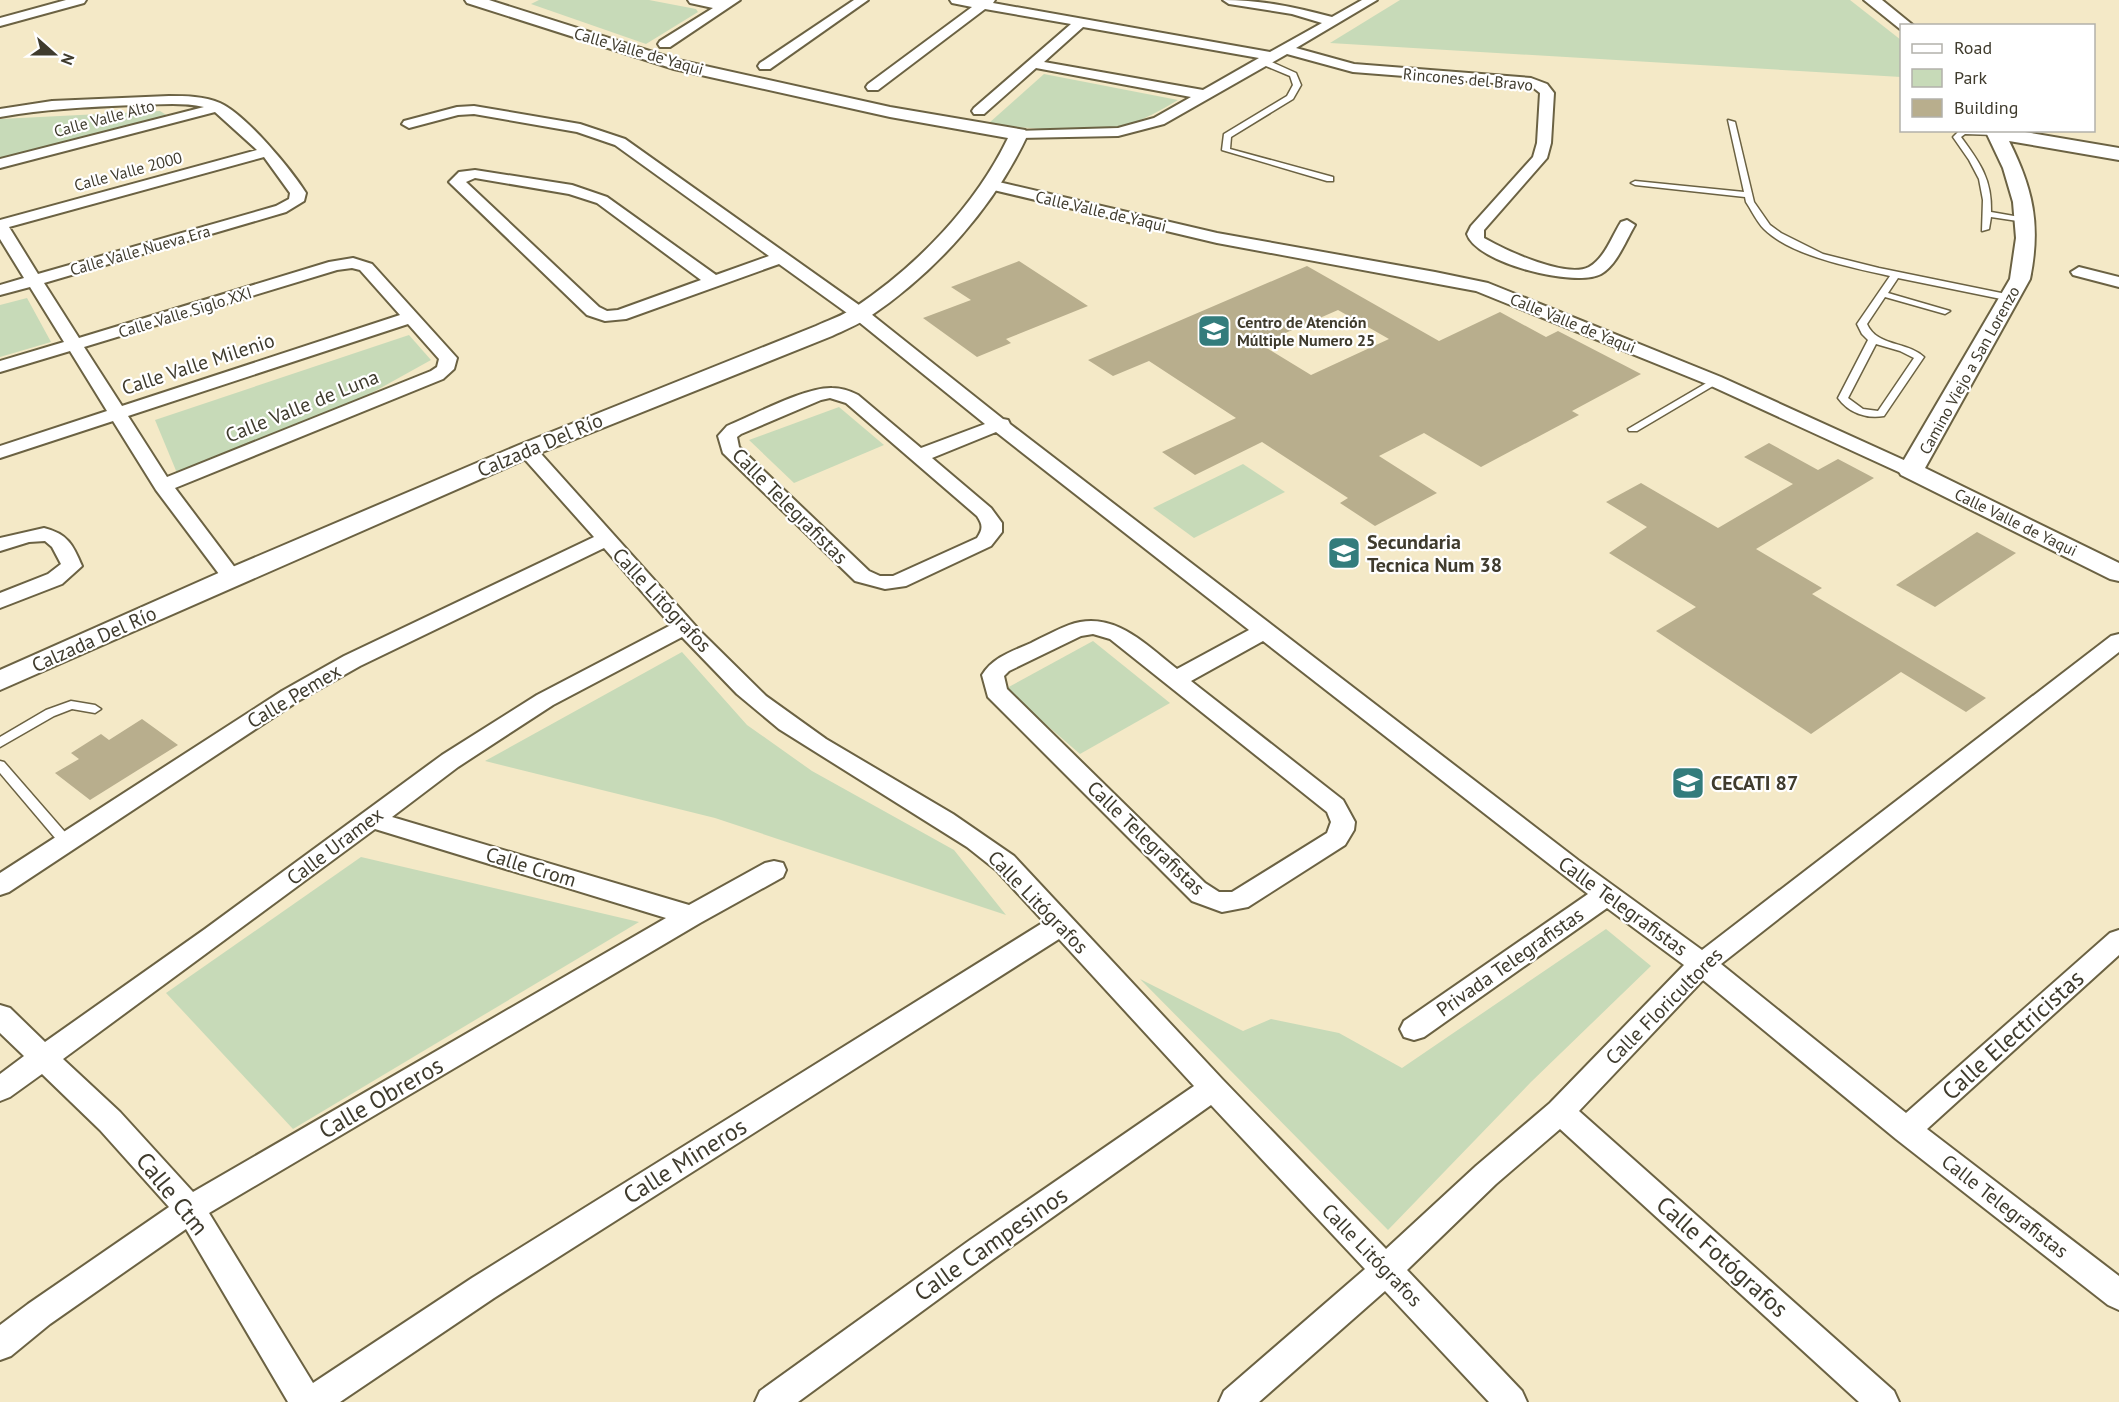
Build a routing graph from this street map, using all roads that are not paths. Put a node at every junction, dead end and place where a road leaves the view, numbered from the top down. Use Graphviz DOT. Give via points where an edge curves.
graph roads {
  1 [pos="80,0"];
  2 [pos="473,0"];
  3 [pos="694,0"];
  4 [pos="862,0"];
  5 [pos="956,0"];
  6 [pos="1229,0"];
  7 [pos="1371,0"];
  8 [pos="1872,0"];
  9 [pos="986,2"];
  10 [pos="730,3"];
  11 [pos="1297,5"];
  12 [pos="0,22"];
  13 [pos="1082,22"];
  14 [pos="1334,22"];
  15 [pos="1903,24"];
  16 [pos="665,44"];
  17 [pos="1274,56"];
  18 [pos="1035,64"];
  19 [pos="765,66"];
  20 [pos="873,87"];
  21 [pos="1205,95"];
  22 [pos="218,107"];
  23 [pos="979,111"];
  24 [pos="0,112"];
  25 [pos="1731,122"];
  26 [pos="409,124"];
  27 [pos="1995,132"];
  28 [pos="2070,132"];
  29 [pos="1019,134"];
  30 [pos="2119,140"];
  31 [pos="266,152"];
  32 [pos="2119,154"];
  33 [pos="0,164"];
  34 [pos="1330,179"];
  35 [pos="1635,183"];
  36 [pos="990,185"];
  37 [pos="1747,195"];
  38 [pos="1988,214"];
  39 [pos="2028,221"];
  40 [pos="0,225"];
  41 [pos="1627,225"];
  42 [pos="1985,229"];
  43 [pos="782,257"];
  44 [pos="2079,272"];
  45 [pos="1896,274"];
  46 [pos="34,280"];
  47 [pos="713,281"];
  48 [pos="2119,282"];
  49 [pos="0,290"];
  50 [pos="1882,294"];
  51 [pos="2011,298"];
  52 [pos="1945,311"];
  53 [pos="860,314"];
  54 [pos="409,318"];
  55 [pos="1873,340"];
  56 [pos="76,345"];
  57 [pos="0,367"];
  58 [pos="1714,381"];
  59 [pos="119,413"];
  60 [pos="1001,424"];
  61 [pos="1633,429"];
  62 [pos="527,450"];
  63 [pos="0,452"];
  64 [pos="919,456"];
  65 [pos="1910,470"];
  66 [pos="164,486"];
  67 [pos="607,539"];
  68 [pos="0,545"];
  69 [pos="2119,573"];
  70 [pos="231,577"];
  71 [pos="0,601"];
  72 [pos="685,627"];
  73 [pos="1266,630"];
  74 [pos="2119,641"];
  75 [pos="1175,680"];
  76 [pos="0,681"];
  77 [pos="95,709"];
  78 [pos="0,743"];
  79 [pos="0,765"];
  80 [pos="370,819"];
  81 [pos="66,842"];
  82 [pos="774,870"];
  83 [pos="0,885"];
  84 [pos="1606,895"];
  85 [pos="691,916"];
  86 [pos="1062,924"];
  87 [pos="2119,940"];
  88 [pos="1702,964"];
  89 [pos="0,1016"];
  90 [pos="1414,1029"];
  91 [pos="45,1057"];
  92 [pos="1213,1088"];
  93 [pos="0,1089"];
  94 [pos="1560,1112"];
  95 [pos="1906,1130"];
  96 [pos="190,1209"];
  97 [pos="1387,1269"];
  98 [pos="2119,1295"];
  99 [pos="0,1345"];
  100 [pos="306,1402"];
  101 [pos="312,1402"];
  102 [pos="771,1402"];
  103 [pos="1235,1402"];
  104 [pos="1511,1402"];
  105 [pos="1883,1402"];
  1 -- 12 [label="street"];
  2 -- 29 [label="street, Calle Valle de Yaqui" via="674,64 890,112"];
  3 -- 10 [label="street"];
  4 -- 19 [label="street"];
  5 -- 9 [label="street"];
  6 -- 11 [label="street"];
  7 -- 14 [label="street"];
  8 -- 15 [label="street"];
  9 -- 13 [label="street"];
  9 -- 20 [label="street"];
  10 -- 16 [label="street"];
  11 -- 14 [label="street"];
  13 -- 17 [label="street"];
  13 -- 18 [label="street"];
  14 -- 17 [label="street"];
  17 -- 21 [label="street"];
  17 -- 34 [label="lane" via="1293,75 1297,85 1290,97 1227,136 1226,150"];
  17 -- 41 [label="street, Rincones del Bravo" via="1353,68 1538,84 1547,93 1540,158 1478,229 1477,240 1542,267 1587,274 1602,264"];
  18 -- 21 [label="street"];
  18 -- 23 [label="street"];
  21 -- 29 [label="street" via="1159,121 1136,128 1094,134"];
  22 -- 24 [label="street" via="199,101 85,103"];
  22 -- 31 [label="street"];
  22 -- 33 [label="street, Calle Valle Alto"];
  25 -- 37 [label="lane"];
  26 -- 43 [label="street, Calle Telegrafistas" via="474,110 608,136"];
  27 -- 32 [label="street"];
  27 -- 38 [label="lane" via="1963,132 1958,137 1979,166 1988,193"];
  27 -- 39 [label="street, Camino Viejo a San Lorenzo" via="2016,177"];
  28 -- 30 [label="street"];
  29 -- 36 [label="street, Calzada Del Río"];
  31 -- 40 [label="street, Calle Valle 2000"];
  31 -- 46 [label="street, Calle Valle Nueva Era" via="288,174 298,193 296,201 281,209"];
  35 -- 37 [label="lane"];
  36 -- 53 [label="street, Calzada Del Río" via="938,247"];
  36 -- 58 [label="street, Calle Valle de Yaqui" via="1224,239 1482,287"];
  37 -- 45 [label="lane" via="1767,227 1795,246"];
  38 -- 39 [label="lane"];
  38 -- 42 [label="lane"];
  39 -- 51 [label="street, Camino Viejo a San Lorenzo" via="2027,250"];
  40 -- 46 [label="street"];
  43 -- 47 [label="street"];
  43 -- 53 [label="street, Calle Telegrafistas"];
  44 -- 48 [label="street"];
  45 -- 50 [label="lane"];
  45 -- 51 [label="lane"];
  46 -- 49 [label="street, Calle Valle Nueva Era"];
  46 -- 56 [label="street"];
  47 -- 47 [label="street" via="620,315 599,314 457,182 464,175 475,174 588,194 613,207"];
  50 -- 52 [label="lane"];
  50 -- 55 [label="lane" via="1862,324"];
  51 -- 65 [label="street, Camino Viejo a San Lorenzo"];
  53 -- 60 [label="street, Calle Telegrafistas"];
  53 -- 62 [label="street, Calzada Del Río"];
  54 -- 56 [label="street, Calle Valle Siglo XXI" via="370,270 353,263 335,265"];
  54 -- 59 [label="street, Calle Valle Milenio"];
  54 -- 66 [label="street, Calle Valle de Luna" via="448,358 445,369 437,375"];
  55 -- 55 [label="lane" via="1912,351 1919,357 1881,414 1849,407 1843,398"];
  56 -- 57 [label="street, Calle Valle Siglo XXI"];
  56 -- 59 [label="street"];
  58 -- 61 [label="lane"];
  58 -- 65 [label="street, Calle Valle de Yaqui"];
  59 -- 63 [label="street, Calle Valle Milenio"];
  59 -- 66 [label="street"];
  60 -- 64 [label="street"];
  60 -- 73 [label="street, Calle Telegrafistas"];
  62 -- 67 [label="street, Calle Litógrafos"];
  62 -- 70 [label="street, Calzada Del Río"];
  64 -- 64 [label="street, Calle Telegrafistas" via="984,512 992,523 992,532 984,542 887,584 862,576 730,449 727,436 734,429 817,395 841,394"];
  65 -- 69 [label="street, Calle Valle de Yaqui"];
  66 -- 70 [label="street"];
  67 -- 72 [label="street, Calle Litógrafos"];
  67 -- 81 [label="street, Calle Pemex" via="341,667"];
  68 -- 71 [label="street" via="35,535 52,535 72,566 56,579"];
  70 -- 76 [label="street, Calzada Del Río"];
  72 -- 80 [label="street, Calle Uramex" via="545,700"];
  72 -- 86 [label="street, Calle Litógrafos" via="757,700 800,733 973,837 1005,863"];
  73 -- 75 [label="street"];
  73 -- 84 [label="street, Calle Telegrafistas"];
  74 -- 88 [label="street, Calle Floricultores"];
  75 -- 75 [label="street, Calle Telegrafistas" via="1118,634 1093,627 1076,630 1001,666 993,675 996,692 1196,890 1227,904 1275,879 1336,839 1344,829 1344,818 1335,806"];
  77 -- 78 [label="lane" via="71,705"];
  79 -- 81 [label="lane"];
  80 -- 85 [label="street, Calle Crom"];
  80 -- 91 [label="street, Calle Uramex"];
  81 -- 83 [label="street, Calle Pemex"];
  82 -- 85 [label="street, Calle Obreros"];
  84 -- 88 [label="street, Calle Telegrafistas"];
  84 -- 90 [label="street, Privada Telegrafistas"];
  85 -- 96 [label="street, Calle Obreros"];
  86 -- 92 [label="street, Calle Litógrafos"];
  86 -- 101 [label="street, Calle Mineros" via="483,1288"];
  87 -- 95 [label="street, Calle Electricistas"];
  88 -- 94 [label="street, Calle Floricultores"];
  88 -- 95 [label="street, Calle Telegrafistas"];
  89 -- 91 [label="street, Calle Ctm"];
  91 -- 93 [label="street, Calle Uramex"];
  91 -- 96 [label="street, Calle Ctm"];
  92 -- 97 [label="street, Calle Litógrafos"];
  92 -- 102 [label="street, Calle Campesinos"];
  94 -- 97 [label="street, Calle Floricultores" via="1486,1175"];
  94 -- 105 [label="street, Calle Fotógrafos"];
  95 -- 98 [label="street, Calle Telegrafistas"];
  96 -- 99 [label="street, Calle Obreros"];
  96 -- 100 [label="street, Calle Ctm"];
  97 -- 103 [label="street, Calle Floricultores"];
  97 -- 104 [label="street, Calle Litógrafos"];
}
